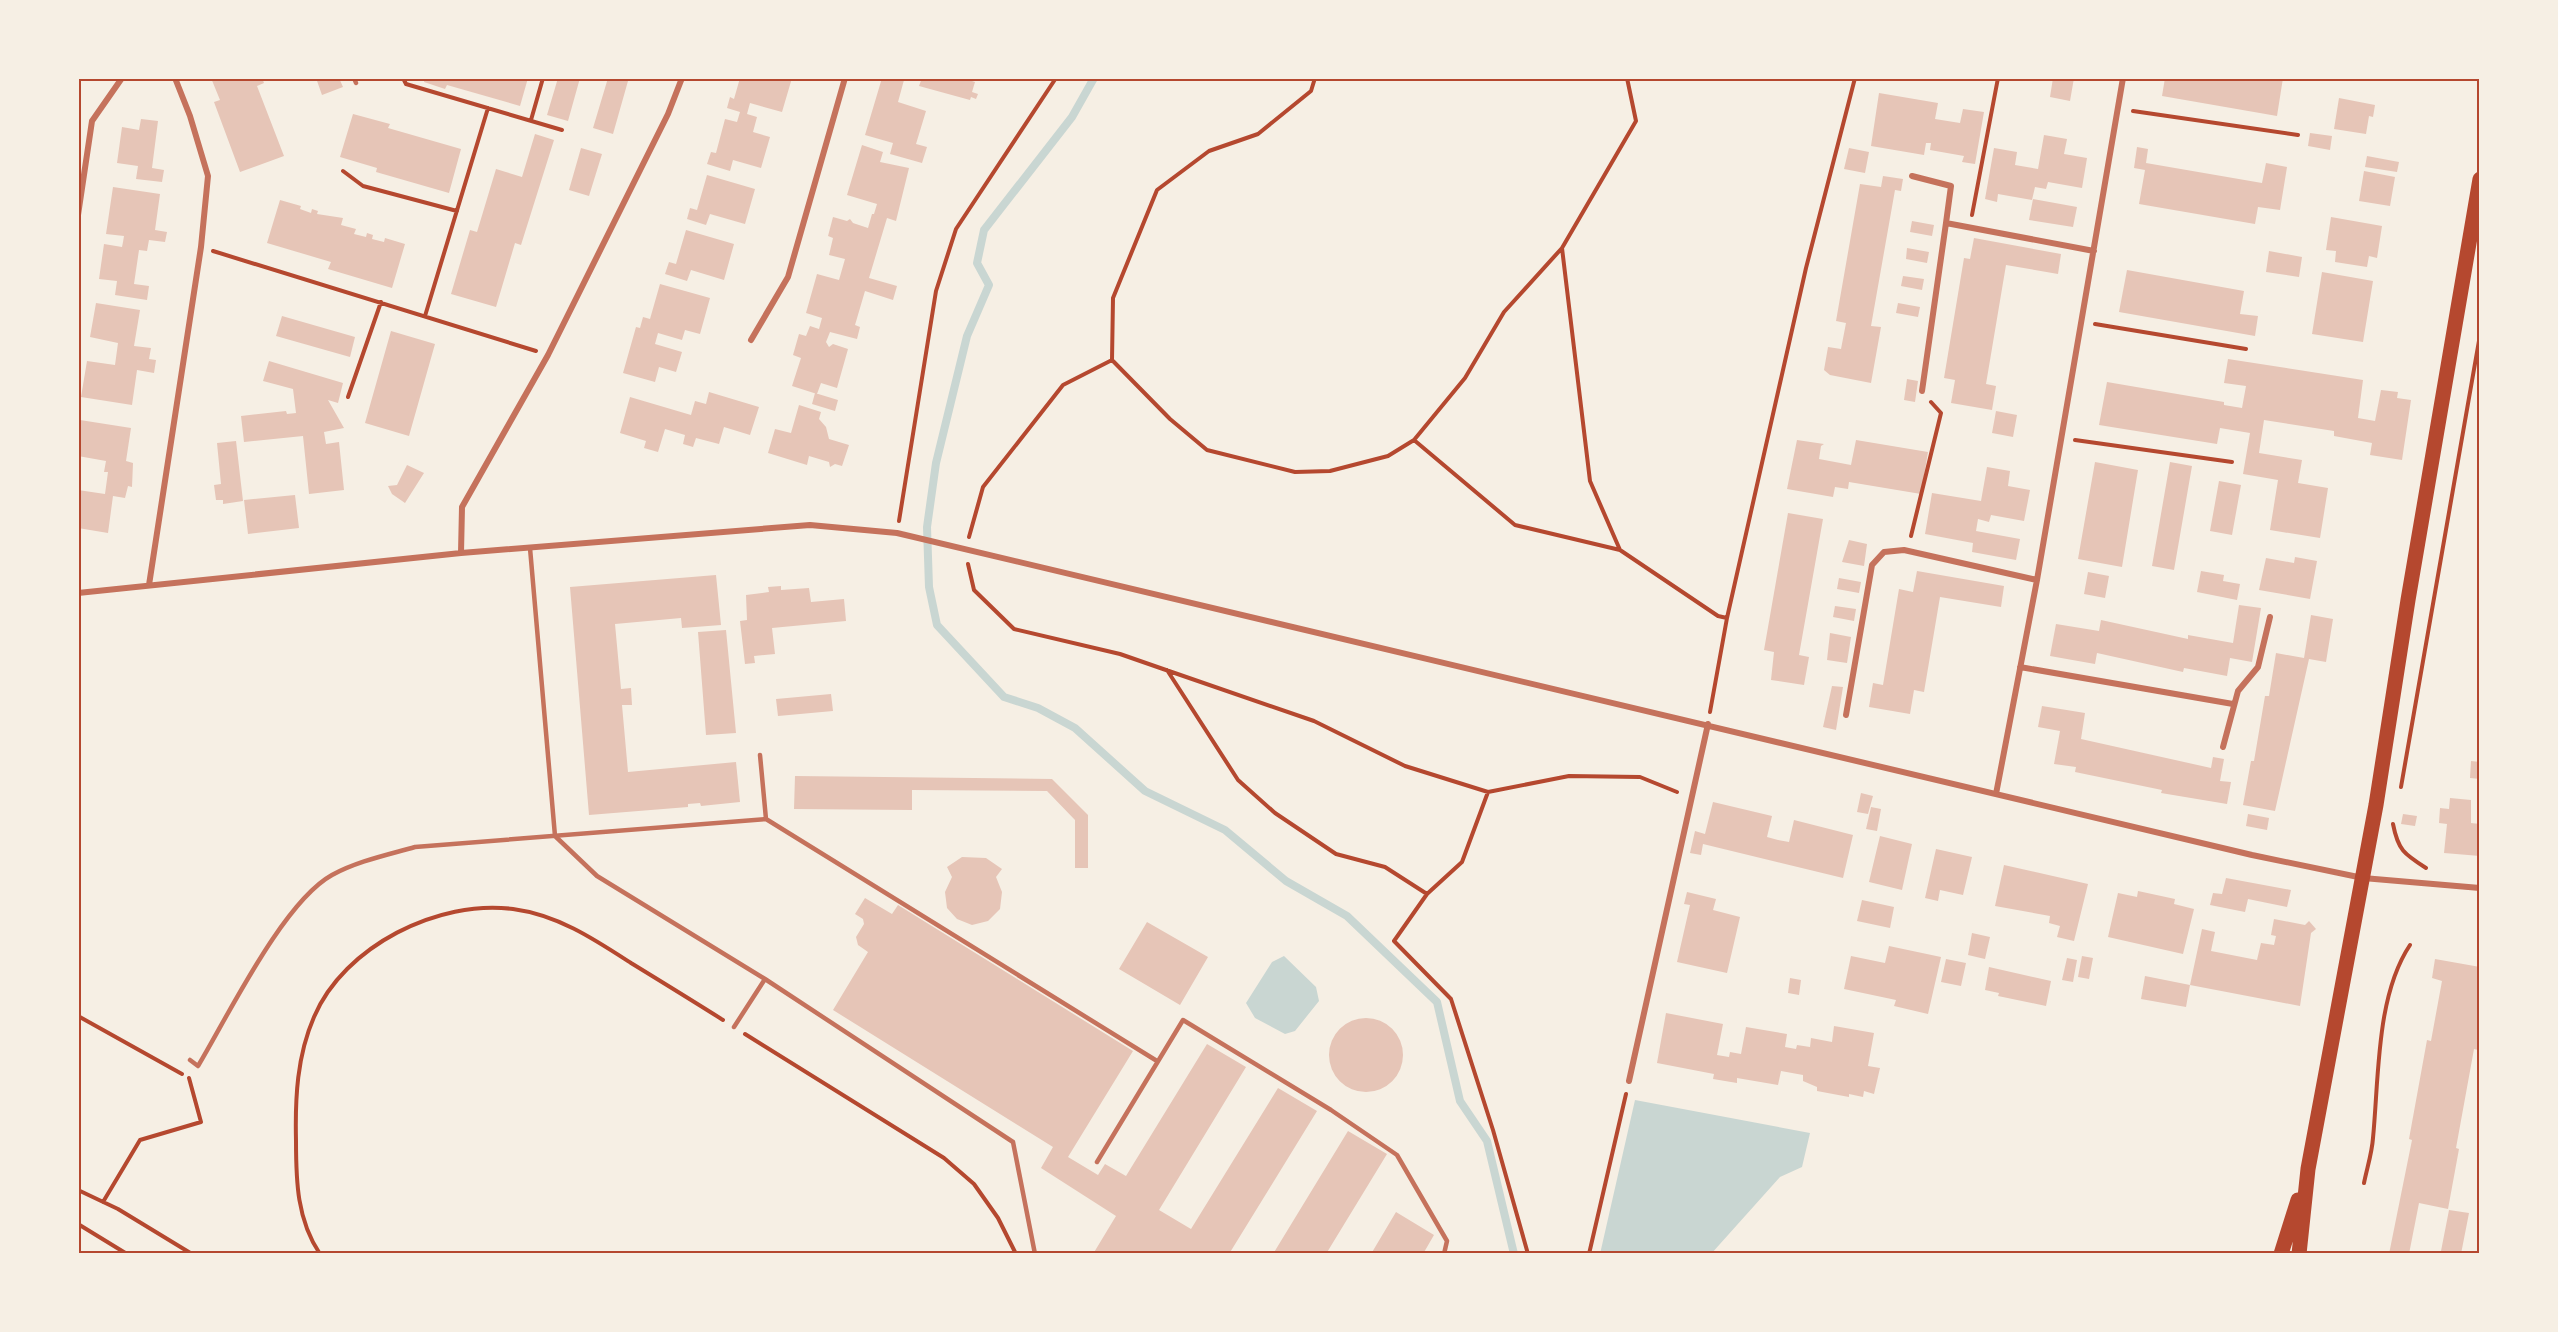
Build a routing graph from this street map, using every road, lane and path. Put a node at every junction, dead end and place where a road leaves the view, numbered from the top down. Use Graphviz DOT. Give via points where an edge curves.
graph roads {
  1 [pos="122,78"];
  2 [pos="175,78"];
  3 [pos="403,78"];
  4 [pos="543,78"];
  5 [pos="681,78"];
  6 [pos="845,78"];
  7 [pos="1056,78"];
  8 [pos="1315,78"];
  9 [pos="1627,78"];
  10 [pos="1855,78"];
  11 [pos="1998,78"];
  12 [pos="2122,78"];
  13 [pos="488,108"];
  14 [pos="2118,109"];
  15 [pos="531,120"];
  16 [pos="562,130"];
  17 [pos="2298,135"];
  18 [pos="343,171"];
  19 [pos="1912,176"];
  20 [pos="2480,179"];
  21 [pos="457,211"];
  22 [pos="78,215"];
  23 [pos="1946,224"];
  24 [pos="1969,228"];
  25 [pos="201,247"];
  26 [pos="1562,248"];
  27 [pos="2094,250"];
  28 [pos="381,302"];
  29 [pos="426,316"];
  30 [pos="2082,322"];
  31 [pos="2480,335"];
  32 [pos="751,340"];
  33 [pos="2246,349"];
  34 [pos="548,355"];
  35 [pos="1112,360"];
  36 [pos="1922,391"];
  37 [pos="348,397"];
  38 [pos="2061,439"];
  39 [pos="1414,440"];
  40 [pos="2232,462"];
  41 [pos="897,533"];
  42 [pos="530,548"];
  43 [pos="1620,550"];
  44 [pos="1904,550"];
  45 [pos="965,551"];
  46 [pos="461,553"];
  47 [pos="2037,580"];
  48 [pos="149,585"];
  49 [pos="78,593"];
  50 [pos="2270,616"];
  51 [pos="1727,618"];
  52 [pos="2020,667"];
  53 [pos="1166,669"];
  54 [pos="2233,704"];
  55 [pos="1846,715"];
  56 [pos="1708,724"];
  57 [pos="2223,747"];
  58 [pos="760,754"];
  59 [pos="2401,789"];
  60 [pos="1488,792"];
  61 [pos="1996,794"];
  62 [pos="1691,798"];
  63 [pos="766,819"];
  64 [pos="2393,823"];
  65 [pos="555,836"];
  66 [pos="2428,869"];
  67 [pos="2363,878"];
  68 [pos="2480,888"];
  69 [pos="1427,894"];
  70 [pos="2410,945"];
  71 [pos="765,979"];
  72 [pos="78,1016"];
  73 [pos="734,1027"];
  74 [pos="190,1060"];
  75 [pos="1157,1061"];
  76 [pos="1629,1081"];
  77 [pos="1097,1162"];
  78 [pos="2308,1169"];
  79 [pos="2364,1183"];
  80 [pos="78,1190"];
  81 [pos="103,1202"];
  82 [pos="78,1224"];
  83 [pos="127,1254"];
  84 [pos="192,1254"];
  85 [pos="320,1254"];
  86 [pos="1016,1254"];
  87 [pos="1035,1254"];
  88 [pos="1444,1254"];
  89 [pos="1528,1254"];
  90 [pos="1590,1254"];
  91 [pos="2282,1254"];
  92 [pos="2299,1254"];
  1 -- 22 [label="street" via="92,121"];
  2 -- 25 [label="street" via="208,176"];
  3 -- 13 [label="path" via="406,84"];
  4 -- 15 [label="path"];
  5 -- 34 [label="street" via="663,125"];
  6 -- 32 [label="street" via="788,277"];
  7 -- 41 [label="path" via="956,229 936,291"];
  8 -- 35 [label="path" via="1311,90 1258,134 1209,152 1157,190 1113,298"];
  9 -- 26 [label="path" via="1636,121"];
  10 -- 51 [label="path" via="1806,268"];
  11 -- 24 [label="path"];
  12 -- 14 [label="street"];
  13 -- 15 [label="path"];
  13 -- 21 [label="path"];
  14 -- 17 [label="path"];
  14 -- 27 [label="street"];
  15 -- 16 [label="path"];
  18 -- 21 [label="path" via="363,186"];
  19 -- 23 [label="street" via="1951,186"];
  20 -- 67 [label="main road"];
  21 -- 29 [label="path"];
  23 -- 24 [label="street"];
  23 -- 36 [label="street"];
  24 -- 27 [label="street"];
  25 -- 28 [label="path"];
  25 -- 48 [label="street"];
  26 -- 39 [label="path" via="1504,312 1465,378"];
  26 -- 43 [label="path" via="1590,481"];
  27 -- 30 [label="street"];
  28 -- 29 [label="path"];
  28 -- 37 [label="path"];
  29 -- 34 [label="path"];
  30 -- 33 [label="path"];
  30 -- 38 [label="street"];
  31 -- 59 [label="path"];
  34 -- 46 [label="street" via="462,507"];
  35 -- 39 [label="path" via="1207,450 1295,472 1330,471 1388,456"];
  35 -- 45 [label="path" via="1063,385 983,487"];
  36 -- 44 [label="path" via="1941,413 1915,529"];
  38 -- 40 [label="path"];
  38 -- 47 [label="street"];
  39 -- 43 [label="path" via="1515,525"];
  41 -- 42 [label="street" via="810,525"];
  41 -- 45 [label="street"];
  42 -- 46 [label="street"];
  42 -- 65 [label="lane"];
  43 -- 51 [label="path"];
  44 -- 47 [label="street"];
  44 -- 55 [label="street" via="1884,552 1872,565"];
  45 -- 53 [label="path" via="974,590 1014,629"];
  45 -- 56 [label="street"];
  46 -- 48 [label="street"];
  47 -- 52 [label="street"];
  48 -- 49 [label="street"];
  50 -- 54 [label="street" via="2258,668"];
  51 -- 56 [label="path"];
  52 -- 54 [label="street"];
  52 -- 61 [label="street"];
  53 -- 60 [label="path" via="1314,721 1405,766"];
  53 -- 69 [label="path" via="1238,780 1268,806 1336,854 1385,867"];
  54 -- 57 [label="street"];
  56 -- 61 [label="street"];
  56 -- 62 [label="street"];
  58 -- 63 [label="lane"];
  60 -- 62 [label="path" via="1569,776 1640,777"];
  60 -- 69 [label="path" via="1462,862"];
  61 -- 67 [label="street"];
  62 -- 76 [label="street"];
  63 -- 65 [label="lane"];
  63 -- 75 [label="lane"];
  64 -- 66 [label="path" via="2397,844"];
  65 -- 71 [label="lane" via="597,876"];
  65 -- 74 [label="lane" via="415,847 367,860 330,876 298,904 274,938 198,1066"];
  67 -- 68 [label="street"];
  67 -- 78 [label="main road"];
  69 -- 89 [label="path" via="1394,941 1451,999"];
  70 -- 79 [label="path" via="2391,983 2373,1141"];
  71 -- 73 [label="lane"];
  71 -- 87 [label="lane" via="1013,1142"];
  72 -- 81 [label="path" via="191,1080 201,1122 140,1140"];
  73 -- 85 [label="path" via="579,930 542,914 511,908 454,911 392,936 365,953 336,982 314,1015 301,1057 295,1098 296,1176 303,1222"];
  73 -- 86 [label="path" via="944,1158 974,1184 998,1218"];
  75 -- 77 [label="lane"];
  75 -- 88 [label="lane" via="1183,1020 1331,1110 1397,1155 1447,1241"];
  76 -- 90 [label="path"];
  78 -- 91 [label="main road"];
  78 -- 92 [label="main road"];
  80 -- 81 [label="path"];
  81 -- 84 [label="path"];
  82 -- 83 [label="path"];
}
